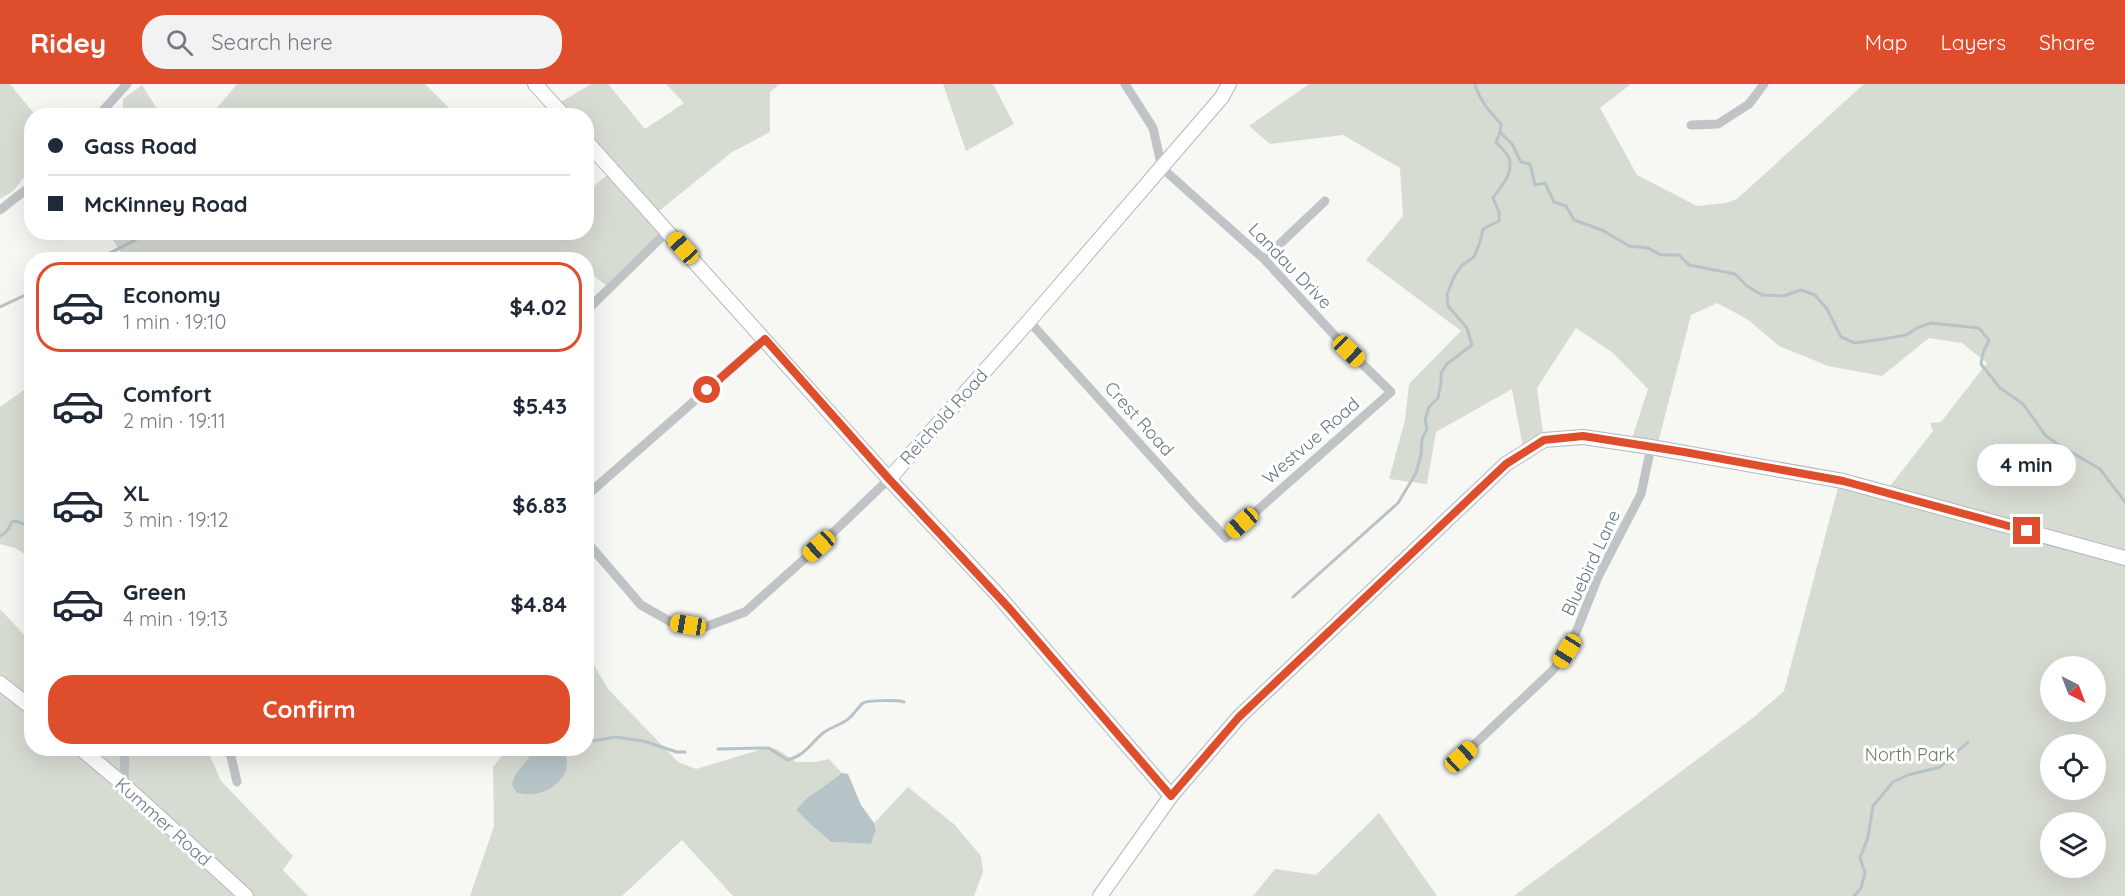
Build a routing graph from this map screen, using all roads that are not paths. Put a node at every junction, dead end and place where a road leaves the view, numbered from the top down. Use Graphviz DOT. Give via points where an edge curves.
graph roads {
  1 [pos="127,84"];
  2 [pos="535,84"];
  3 [pos="1125,84"];
  4 [pos="1229,84"];
  5 [pos="1764,84"];
  6 [pos="105,108"];
  7 [pos="557,108"];
  8 [pos="1691,125"];
  9 [pos="594,150"];
  10 [pos="1162,168"];
  11 [pos="24,191"];
  12 [pos="1325,201"];
  13 [pos="0,210"];
  14 [pos="668,231"];
  15 [pos="1264,259"];
  16 [pos="594,303"];
  17 [pos="1029,321"];
  18 [pos="765,339"];
  19 [pos="1391,392"];
  20 [pos="1652,447"];
  21 [pos="889,479"];
  22 [pos="594,489"];
  23 [pos="1226,538"];
  24 [pos="594,550"];
  25 [pos="2125,558"];
  26 [pos="0,683"];
  27 [pos="24,702"];
  28 [pos="90,756"];
  29 [pos="125,756"];
  30 [pos="231,756"];
  31 [pos="1461,757"];
  32 [pos="237,782"];
  33 [pos="124,785"];
  34 [pos="1171,796"];
  35 [pos="246,896"];
  36 [pos="1100,896"];
  1 -- 6 [label="street"];
  2 -- 7 [label="street"];
  3 -- 10 [label="street" via="1153,128"];
  4 -- 10 [label="street, Reichold Road"];
  5 -- 8 [label="street" via="1749,104 1718,124"];
  9 -- 14 [label="street"];
  10 -- 15 [label="street, Landau Drive"];
  10 -- 17 [label="street, Reichold Road"];
  11 -- 13 [label="street"];
  12 -- 15 [label="street"];
  14 -- 16 [label="street"];
  14 -- 18 [label="street"];
  15 -- 19 [label="street, Landau Drive"];
  17 -- 21 [label="street, Reichold Road"];
  17 -- 23 [label="street, Crest Road"];
  18 -- 21 [label="street"];
  18 -- 22 [label="street"];
  19 -- 23 [label="street, Westvue Road"];
  20 -- 25 [label="street" via="1843,481"];
  20 -- 31 [label="street, Bluebird Lane" via="1641,494 1598,577 1569,648 1550,673"];
  20 -- 34 [label="street" via="1583,436 1544,440 1506,464 1239,717"];
  21 -- 24 [label="street, Reichold Road" via="745,612 705,627 671,622 641,605"];
  21 -- 34 [label="street" via="1004,602"];
  26 -- 27 [label="street"];
  28 -- 33 [label="street, Kummer Road"];
  29 -- 33 [label="street"];
  30 -- 32 [label="street"];
  33 -- 35 [label="street, Kummer Road"];
  34 -- 36 [label="street"];
}
